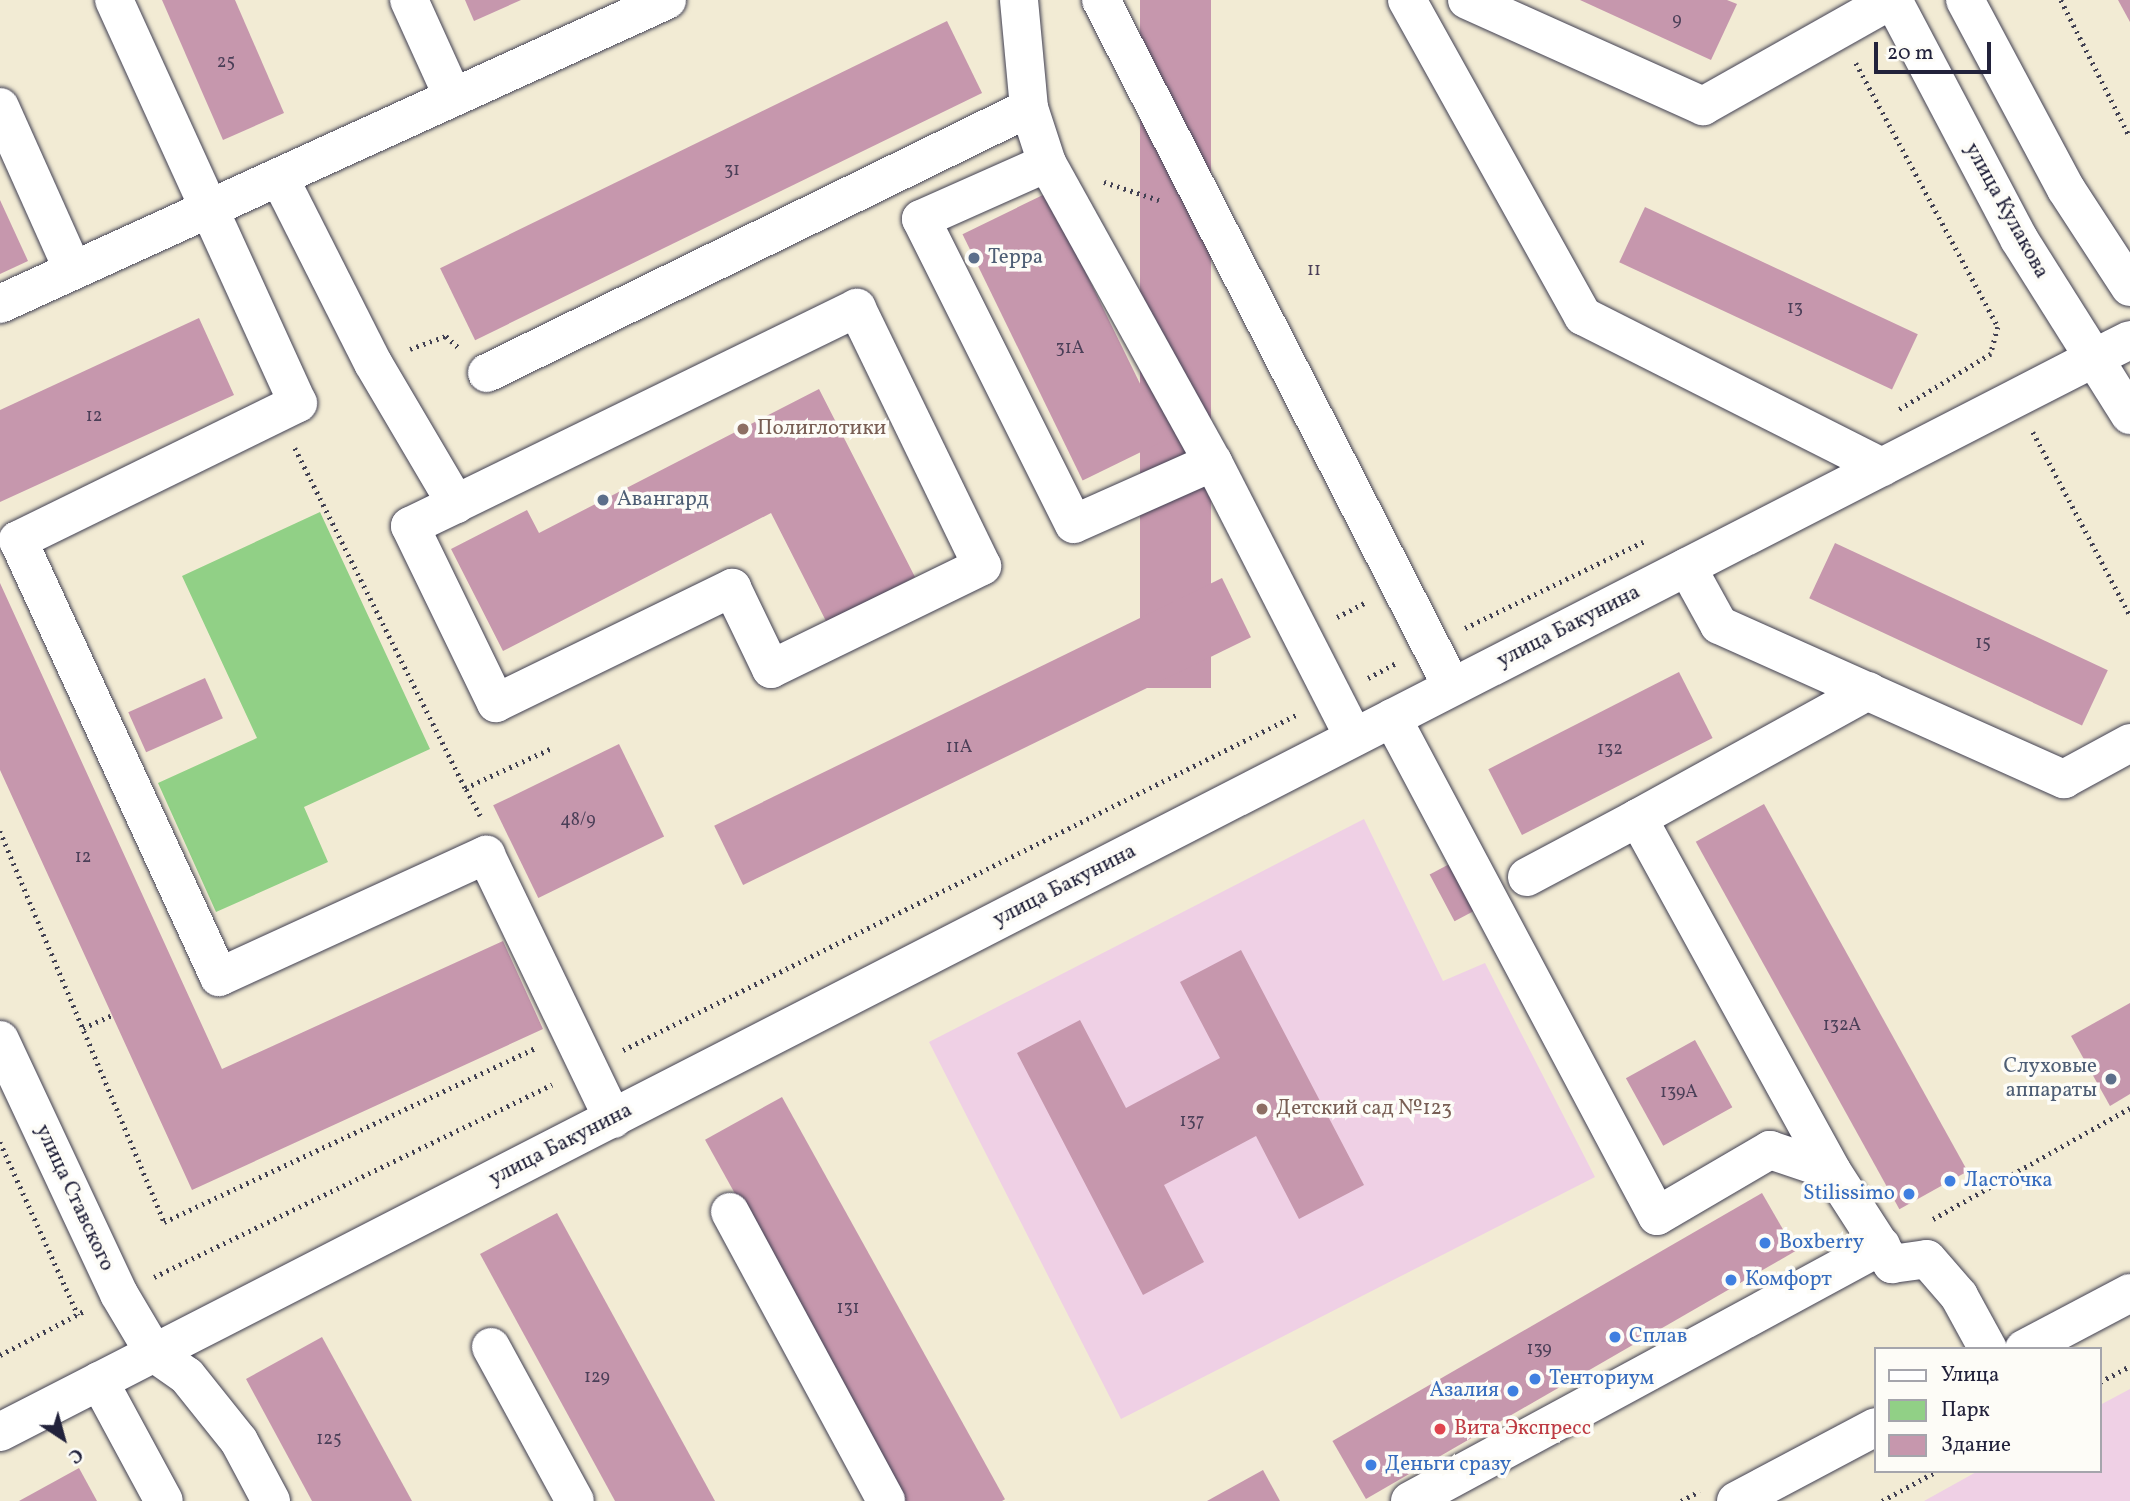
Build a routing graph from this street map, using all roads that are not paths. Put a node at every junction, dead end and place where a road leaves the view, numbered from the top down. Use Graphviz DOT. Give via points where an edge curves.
graph roads {
  1 [pos="114,0"];
  2 [pos="409,0"];
  3 [pos="667,0"];
  4 [pos="1019,0"];
  5 [pos="1101,0"];
  6 [pos="1407,0"];
  7 [pos="1467,0"];
  8 [pos="1892,0"];
  9 [pos="1965,0"];
  10 [pos="452,95"];
  11 [pos="0,107"];
  12 [pos="1029,108"];
  13 [pos="1047,163"];
  14 [pos="278,177"];
  15 [pos="206,211"];
  16 [pos="74,271"];
  17 [pos="2130,287"];
  18 [pos="0,304"];
  19 [pos="2130,340"];
  20 [pos="2094,358"];
  21 [pos="487,373"];
  22 [pos="2130,415"];
  23 [pos="1213,462"];
  24 [pos="1882,467"];
  25 [pos="456,504"];
  26 [pos="1686,567"];
  27 [pos="1452,687"];
  28 [pos="1868,691"];
  29 [pos="1392,718"];
  30 [pos="1354,737"];
  31 [pos="2130,743"];
  32 [pos="1638,818"];
  33 [pos="1527,877"];
  34 [pos="0,1040"];
  35 [pos="613,1119"];
  36 [pos="1832,1171"];
  37 [pos="730,1212"];
  38 [pos="1881,1246"];
  39 [pos="2130,1293"];
  40 [pos="491,1347"];
  41 [pos="1987,1347"];
  42 [pos="2028,1347"];
  43 [pos="154,1353"];
  44 [pos="99,1381"];
  45 [pos="1874,1428"];
  46 [pos="0,1433"];
  47 [pos="164,1501"];
  48 [pos="271,1501"];
  49 [pos="575,1501"];
  50 [pos="886,1501"];
  51 [pos="1410,1501"];
  52 [pos="1736,1501"];
  1 -- 15 [label="street"];
  2 -- 10 [label="street"];
  3 -- 10 [label="street"];
  4 -- 12 [label="street"];
  5 -- 27 [label="street"];
  6 -- 24 [label="street" via="1583,316"];
  7 -- 8 [label="street" via="1703,106"];
  8 -- 20 [label="street, улица Кулакова" via="2019,239"];
  9 -- 17 [label="street" via="2066,189"];
  10 -- 14 [label="street"];
  11 -- 16 [label="street"];
  12 -- 13 [label="street"];
  12 -- 21 [label="street"];
  13 -- 23 [label="street"];
  13 -- 23 [label="street" via="921,219 1074,524"];
  14 -- 15 [label="street"];
  14 -- 25 [label="street" via="373,363"];
  15 -- 16 [label="street"];
  15 -- 35 [label="street" via="298,403 18,540 219,978 486,855"];
  16 -- 18 [label="street"];
  19 -- 20 [label="street, улица Бакунина"];
  20 -- 22 [label="street, улица Кулакова"];
  20 -- 24 [label="street, улица Бакунина"];
  23 -- 30 [label="street"];
  24 -- 26 [label="street, улица Бакунина"];
  25 -- 25 [label="street" via="410,526 496,703 732,588 771,669 982,566 857,308"];
  26 -- 27 [label="street, улица Бакунина"];
  26 -- 28 [label="street" via="1720,625"];
  27 -- 29 [label="street, улица Бакунина"];
  28 -- 31 [label="street" via="2064,779"];
  28 -- 32 [label="street"];
  29 -- 30 [label="street, улица Бакунина"];
  29 -- 36 [label="street" via="1657,1216 1770,1150"];
  30 -- 35 [label="street, улица Бакунина"];
  32 -- 33 [label="street"];
  32 -- 36 [label="street"];
  34 -- 43 [label="street, улица Ставского" via="119,1294"];
  35 -- 43 [label="street, улица Бакунина"];
  36 -- 38 [label="street"];
  37 -- 50 [label="street"];
  38 -- 41 [label="street" via="1892,1264 1927,1259 1959,1296"];
  38 -- 51 [label="street"];
  39 -- 42 [label="street"];
  40 -- 49 [label="street"];
  43 -- 44 [label="street, улица Бакунина"];
  43 -- 48 [label="street" via="187,1376 230,1430"];
  44 -- 46 [label="street, улица Бакунина"];
  44 -- 47 [label="street"];
  45 -- 52 [label="street"];
}
